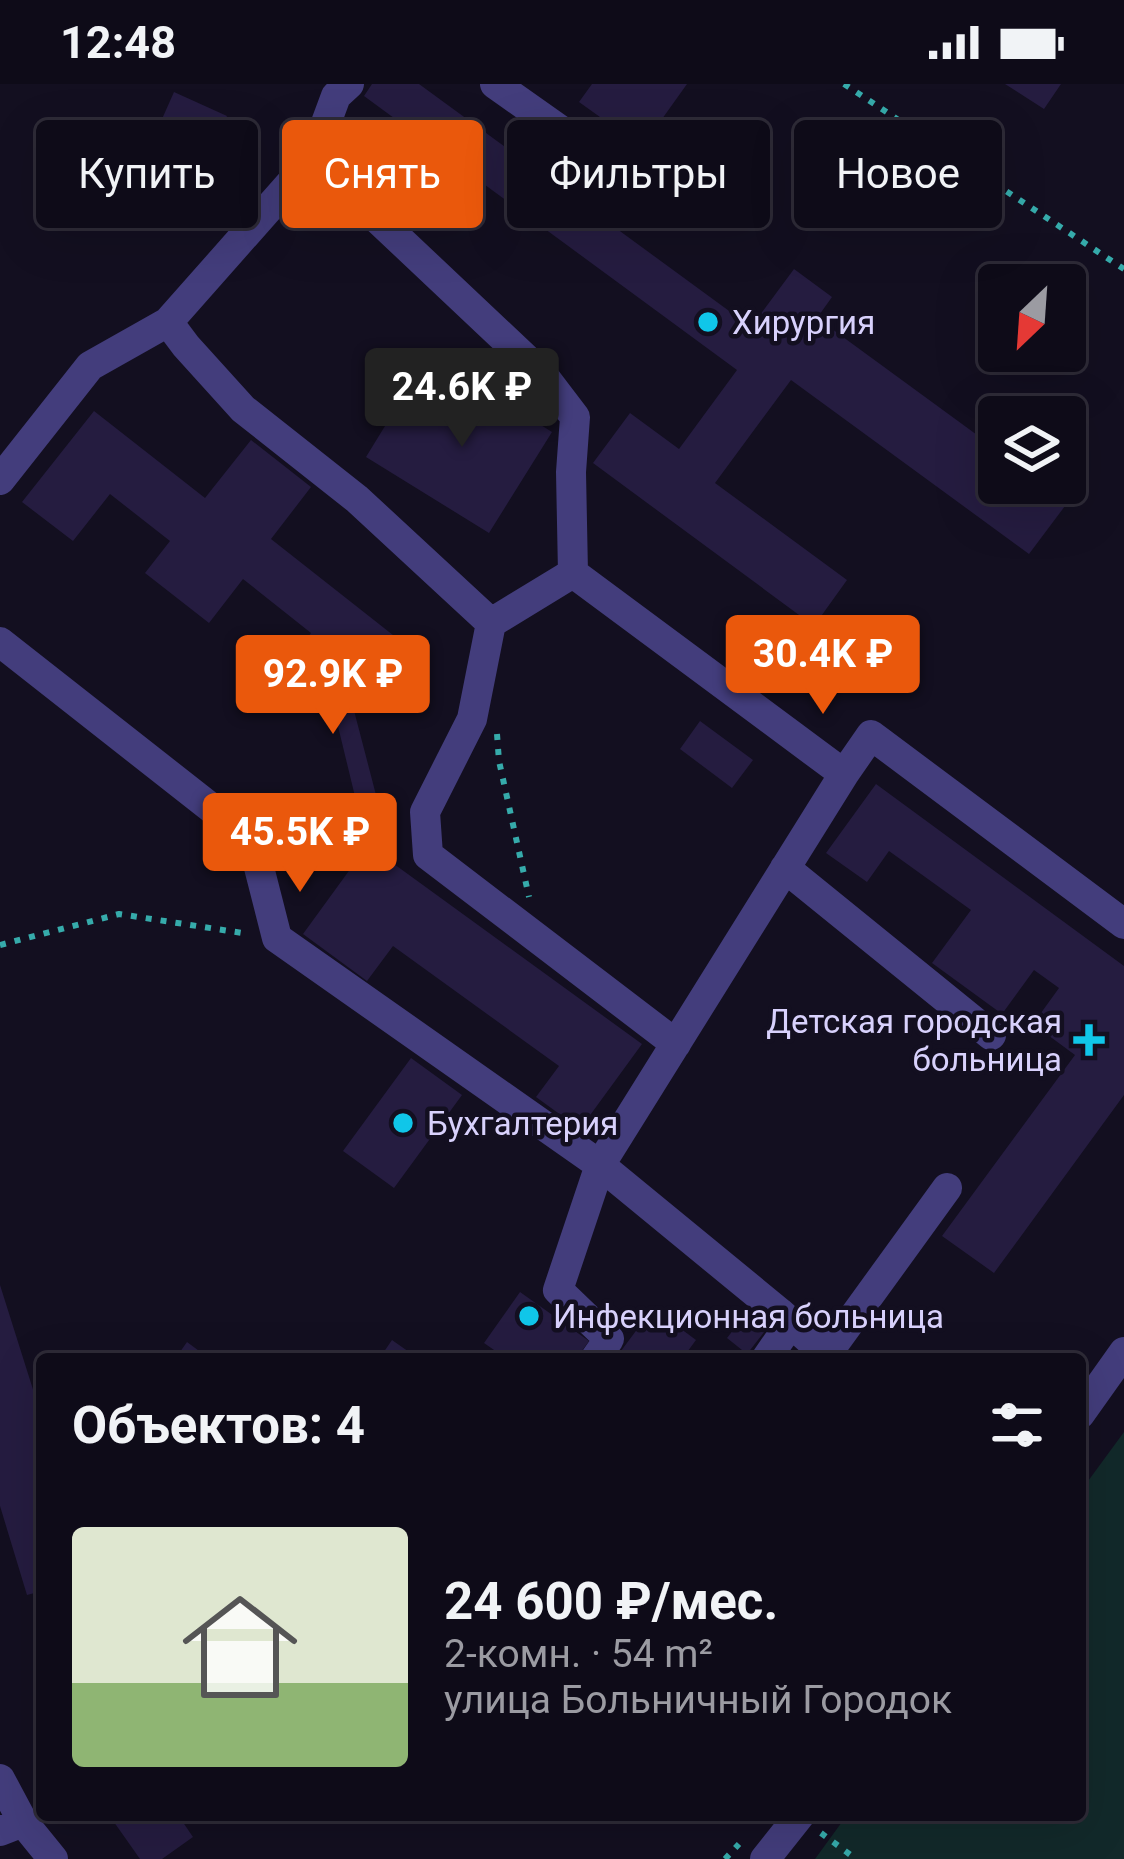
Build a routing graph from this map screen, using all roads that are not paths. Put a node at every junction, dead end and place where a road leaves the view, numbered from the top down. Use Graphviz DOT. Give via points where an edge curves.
graph roads {
  1 [pos="324,84"];
  2 [pos="349,84"];
  3 [pos="500,86"];
  4 [pos="319,120"];
  5 [pos="327,120"];
  6 [pos="548,120"];
  7 [pos="282,193"];
  8 [pos="387,228"];
  9 [pos="168,322"];
  10 [pos="0,481"];
  11 [pos="573,573"];
  12 [pos="491,622"];
  13 [pos="0,642"];
  14 [pos="844,774"];
  15 [pos="785,868"];
  16 [pos="1124,924"];
  17 [pos="991,1035"];
  18 [pos="676,1044"];
  19 [pos="600,1166"];
  20 [pos="947,1188"];
  21 [pos="791,1323"];
  22 [pos="1124,1352"];
  23 [pos="599,1353"];
  24 [pos="770,1353"];
  25 [pos="825,1353"];
  26 [pos="832,1353"];
  27 [pos="1086,1406"];
  28 [pos="0,1779"];
  29 [pos="795,1821"];
  30 [pos="12,1827"];
  31 [pos="53,1859"];
  32 [pos="765,1859"];
  1 -- 4 [label="street"];
  2 -- 5 [label="street"];
  3 -- 6 [label="street"];
  7 -- 9 [label="street"];
  8 -- 11 [label="street" via="543,375 575,417"];
  9 -- 10 [label="street" via="90,366"];
  9 -- 12 [label="street" via="244,409"];
  11 -- 12 [label="street"];
  11 -- 14 [label="street"];
  12 -- 18 [label="street" via="472,719 425,812 428,855"];
  13 -- 19 [label="street" via="252,840 277,938"];
  14 -- 15 [label="street"];
  14 -- 16 [label="street" via="871,736"];
  15 -- 17 [label="street"];
  15 -- 18 [label="street"];
  18 -- 19 [label="street"];
  19 -- 21 [label="street"];
  19 -- 23 [label="street" via="558,1290 609,1339"];
  20 -- 26 [label="street"];
  21 -- 24 [label="street"];
  21 -- 25 [label="street"];
  22 -- 27 [label="street"];
  28 -- 30 [label="street"];
  29 -- 32 [label="street"];
  30 -- 31 [label="street"];
}
